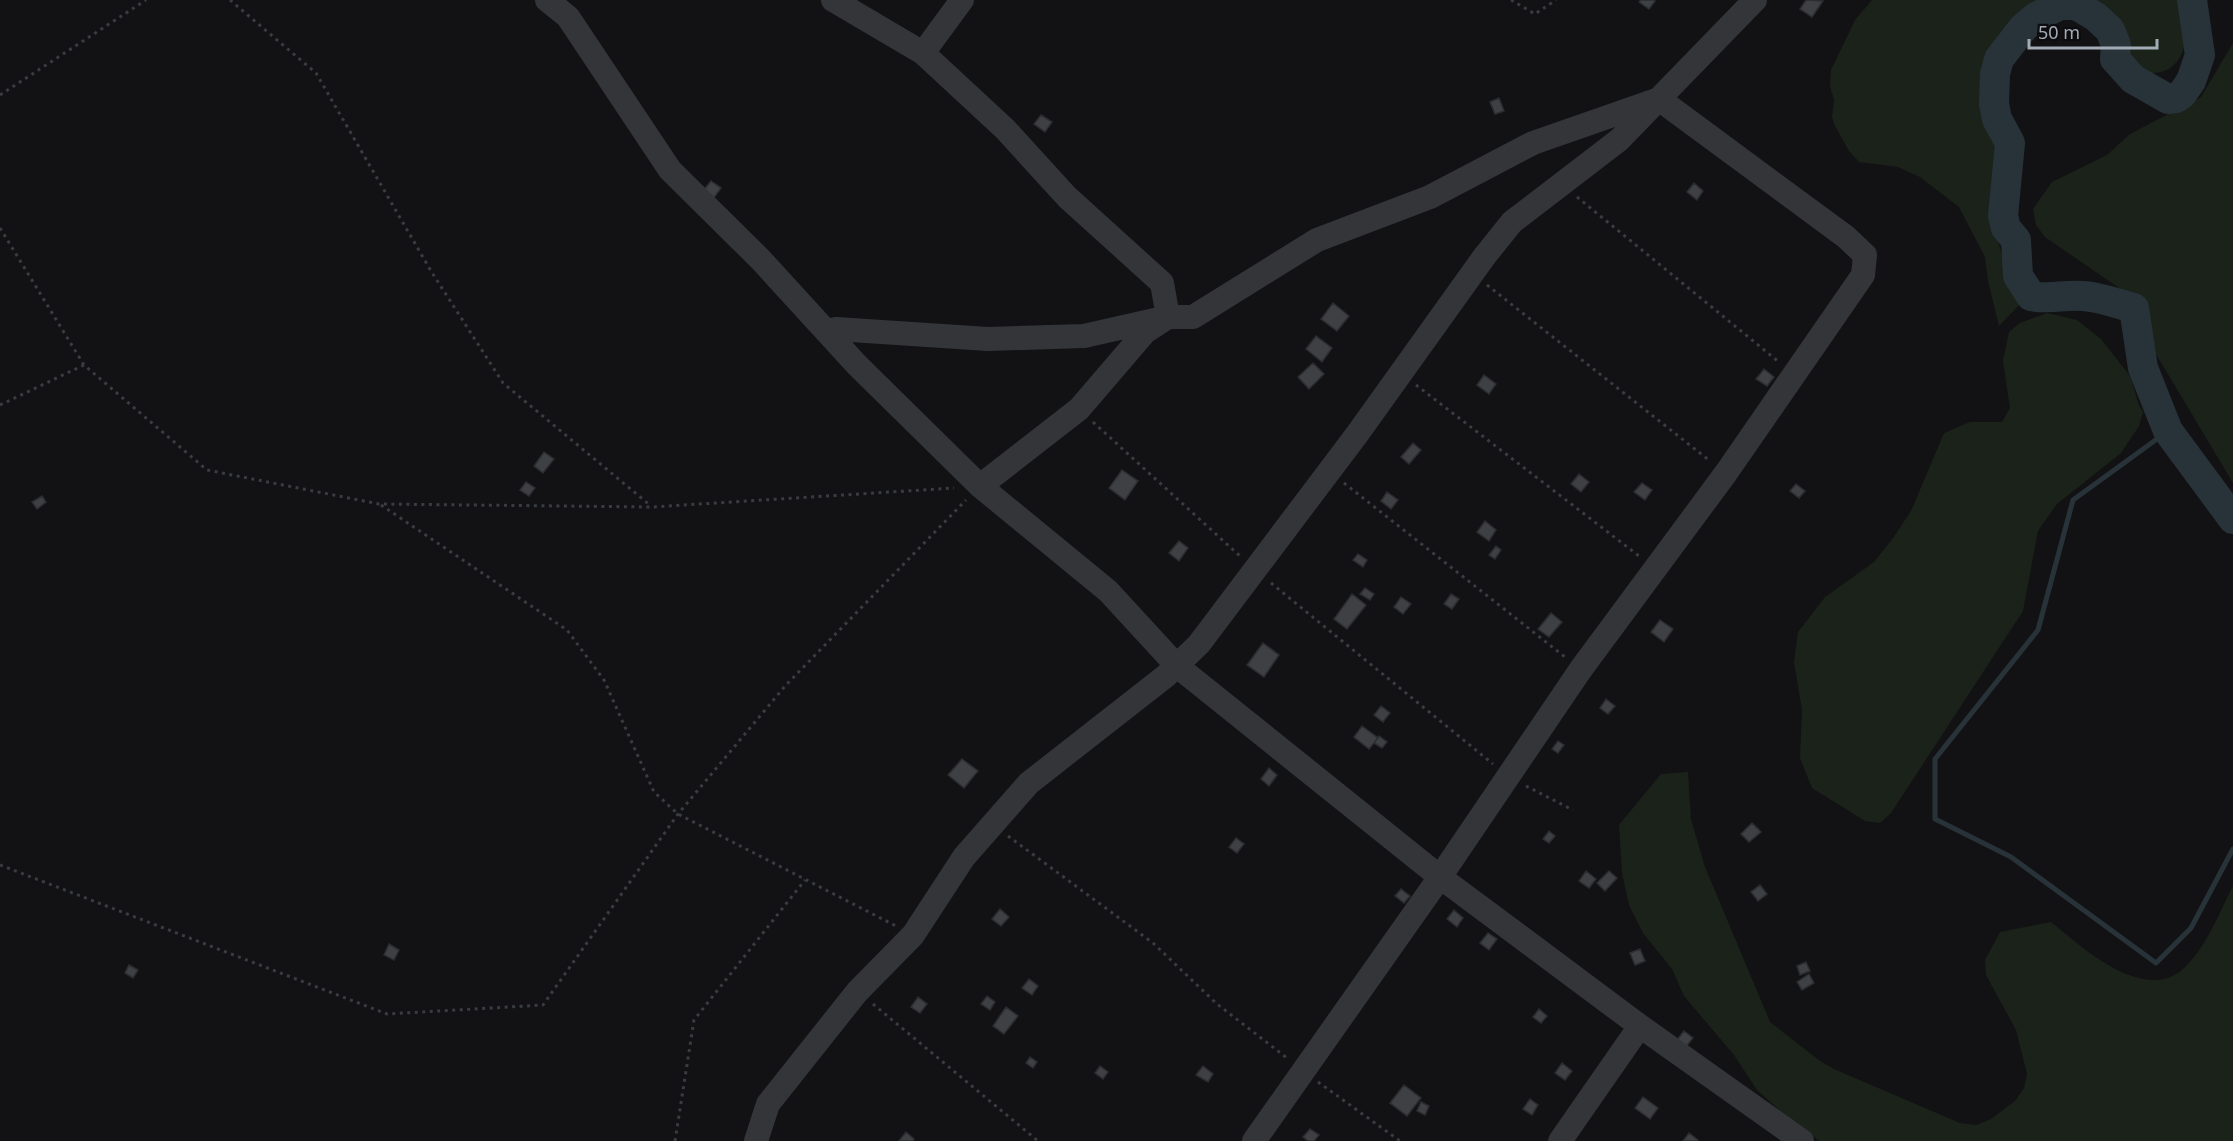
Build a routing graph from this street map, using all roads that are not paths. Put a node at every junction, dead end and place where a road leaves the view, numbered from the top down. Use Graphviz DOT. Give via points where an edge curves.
graph roads {
  1 [pos="547,0"];
  2 [pos="833,0"];
  3 [pos="963,0"];
  4 [pos="1755,0"];
  5 [pos="923,53"];
  6 [pos="1659,99"];
  7 [pos="1168,317"];
  8 [pos="826,331"];
  9 [pos="980,486"];
  10 [pos="1177,666"];
  11 [pos="1440,876"];
  12 [pos="1640,1026"];
  13 [pos="756,1141"];
  14 [pos="1254,1141"];
  15 [pos="1560,1141"];
  16 [pos="1802,1141"];
  1 -- 8 [label="street" via="568,17 670,170"];
  2 -- 5 [label="street"];
  3 -- 5 [label="street"];
  4 -- 6 [label="street"];
  5 -- 7 [label="street" via="1005,129 1067,197 1162,283"];
  6 -- 7 [label="street" via="1533,143 1430,197 1317,240 1193,317"];
  6 -- 10 [label="street" via="1619,140 1512,222 1255,570 1199,644"];
  6 -- 11 [label="street" via="1846,237 1865,255 1863,275 1726,473 1581,669"];
  7 -- 8 [label="street" via="1084,336 988,339"];
  7 -- 9 [label="street" via="1144,332 1079,409"];
  8 -- 9 [label="street"];
  9 -- 10 [label="street" via="1108,591"];
  10 -- 11 [label="street"];
  10 -- 13 [label="street" via="1029,783 964,857 913,935 857,992 768,1104"];
  11 -- 12 [label="street"];
  11 -- 14 [label="street"];
  12 -- 15 [label="street"];
  12 -- 16 [label="street"];
}
